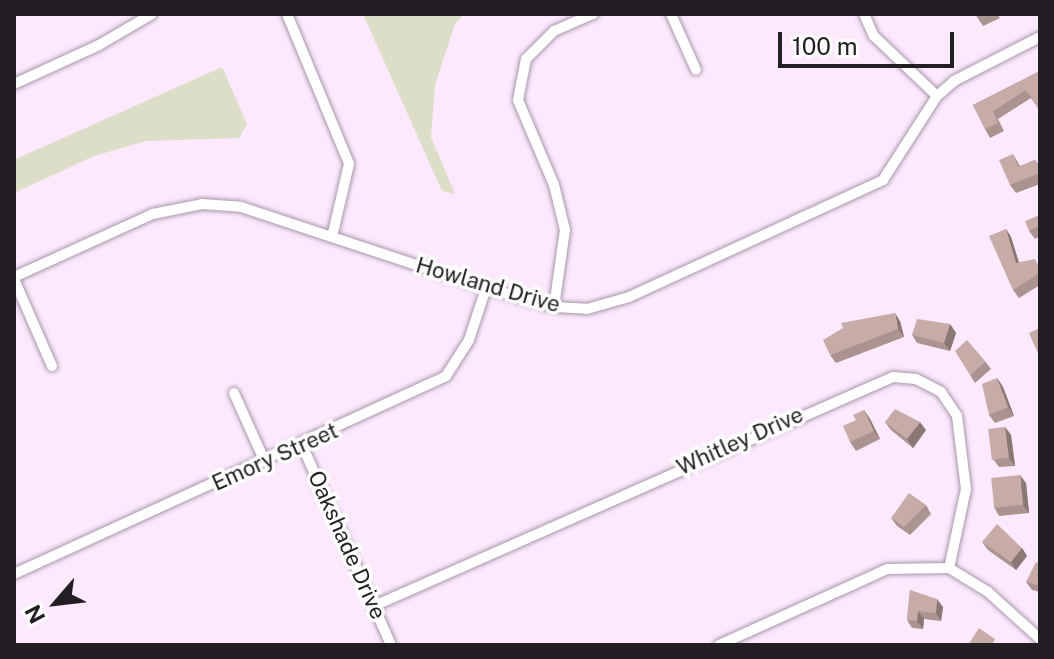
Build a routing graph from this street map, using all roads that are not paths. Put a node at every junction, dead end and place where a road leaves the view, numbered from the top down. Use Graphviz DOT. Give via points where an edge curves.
graph roads {
  1 [pos="152,14"];
  2 [pos="287,14"];
  3 [pos="593,14"];
  4 [pos="671,14"];
  5 [pos="864,14"];
  6 [pos="1040,37"];
  7 [pos="696,70"];
  8 [pos="14,84"];
  9 [pos="937,96"];
  10 [pos="332,237"];
  11 [pos="14,278"];
  12 [pos="486,288"];
  13 [pos="554,307"];
  14 [pos="52,366"];
  15 [pos="234,393"];
  16 [pos="302,445"];
  17 [pos="265,462"];
  18 [pos="949,568"];
  19 [pos="14,574"];
  20 [pos="374,606"];
  21 [pos="1040,639"];
  22 [pos="391,645"];
  23 [pos="719,645"];
  1 -- 8 [label="street"];
  2 -- 10 [label="street" via="349,164"];
  3 -- 13 [label="street" via="554,31 526,59 518,100 554,185 565,230"];
  4 -- 7 [label="street"];
  5 -- 9 [label="street" via="874,36"];
  6 -- 9 [label="street, Howland Drive" via="954,81"];
  9 -- 13 [label="street, Howland Drive" via="901,160 871,186 629,297 587,309"];
  10 -- 11 [label="street, Howland Drive" via="241,207 202,204 153,214"];
  10 -- 12 [label="street, Howland Drive"];
  11 -- 14 [label="street"];
  12 -- 13 [label="street, Howland Drive"];
  12 -- 16 [label="street, Emory Street" via="469,340 446,376"];
  15 -- 17 [label="street"];
  16 -- 17 [label="street, Emory Street"];
  16 -- 20 [label="street, Oakshade Drive"];
  17 -- 19 [label="street, Emory Street"];
  18 -- 20 [label="street, Whitley Drive" via="966,489 957,416 941,392 916,379 893,377"];
  18 -- 21 [label="street" via="988,592"];
  18 -- 23 [label="street" via="887,569"];
  20 -- 22 [label="street, Oakshade Drive"];
}
